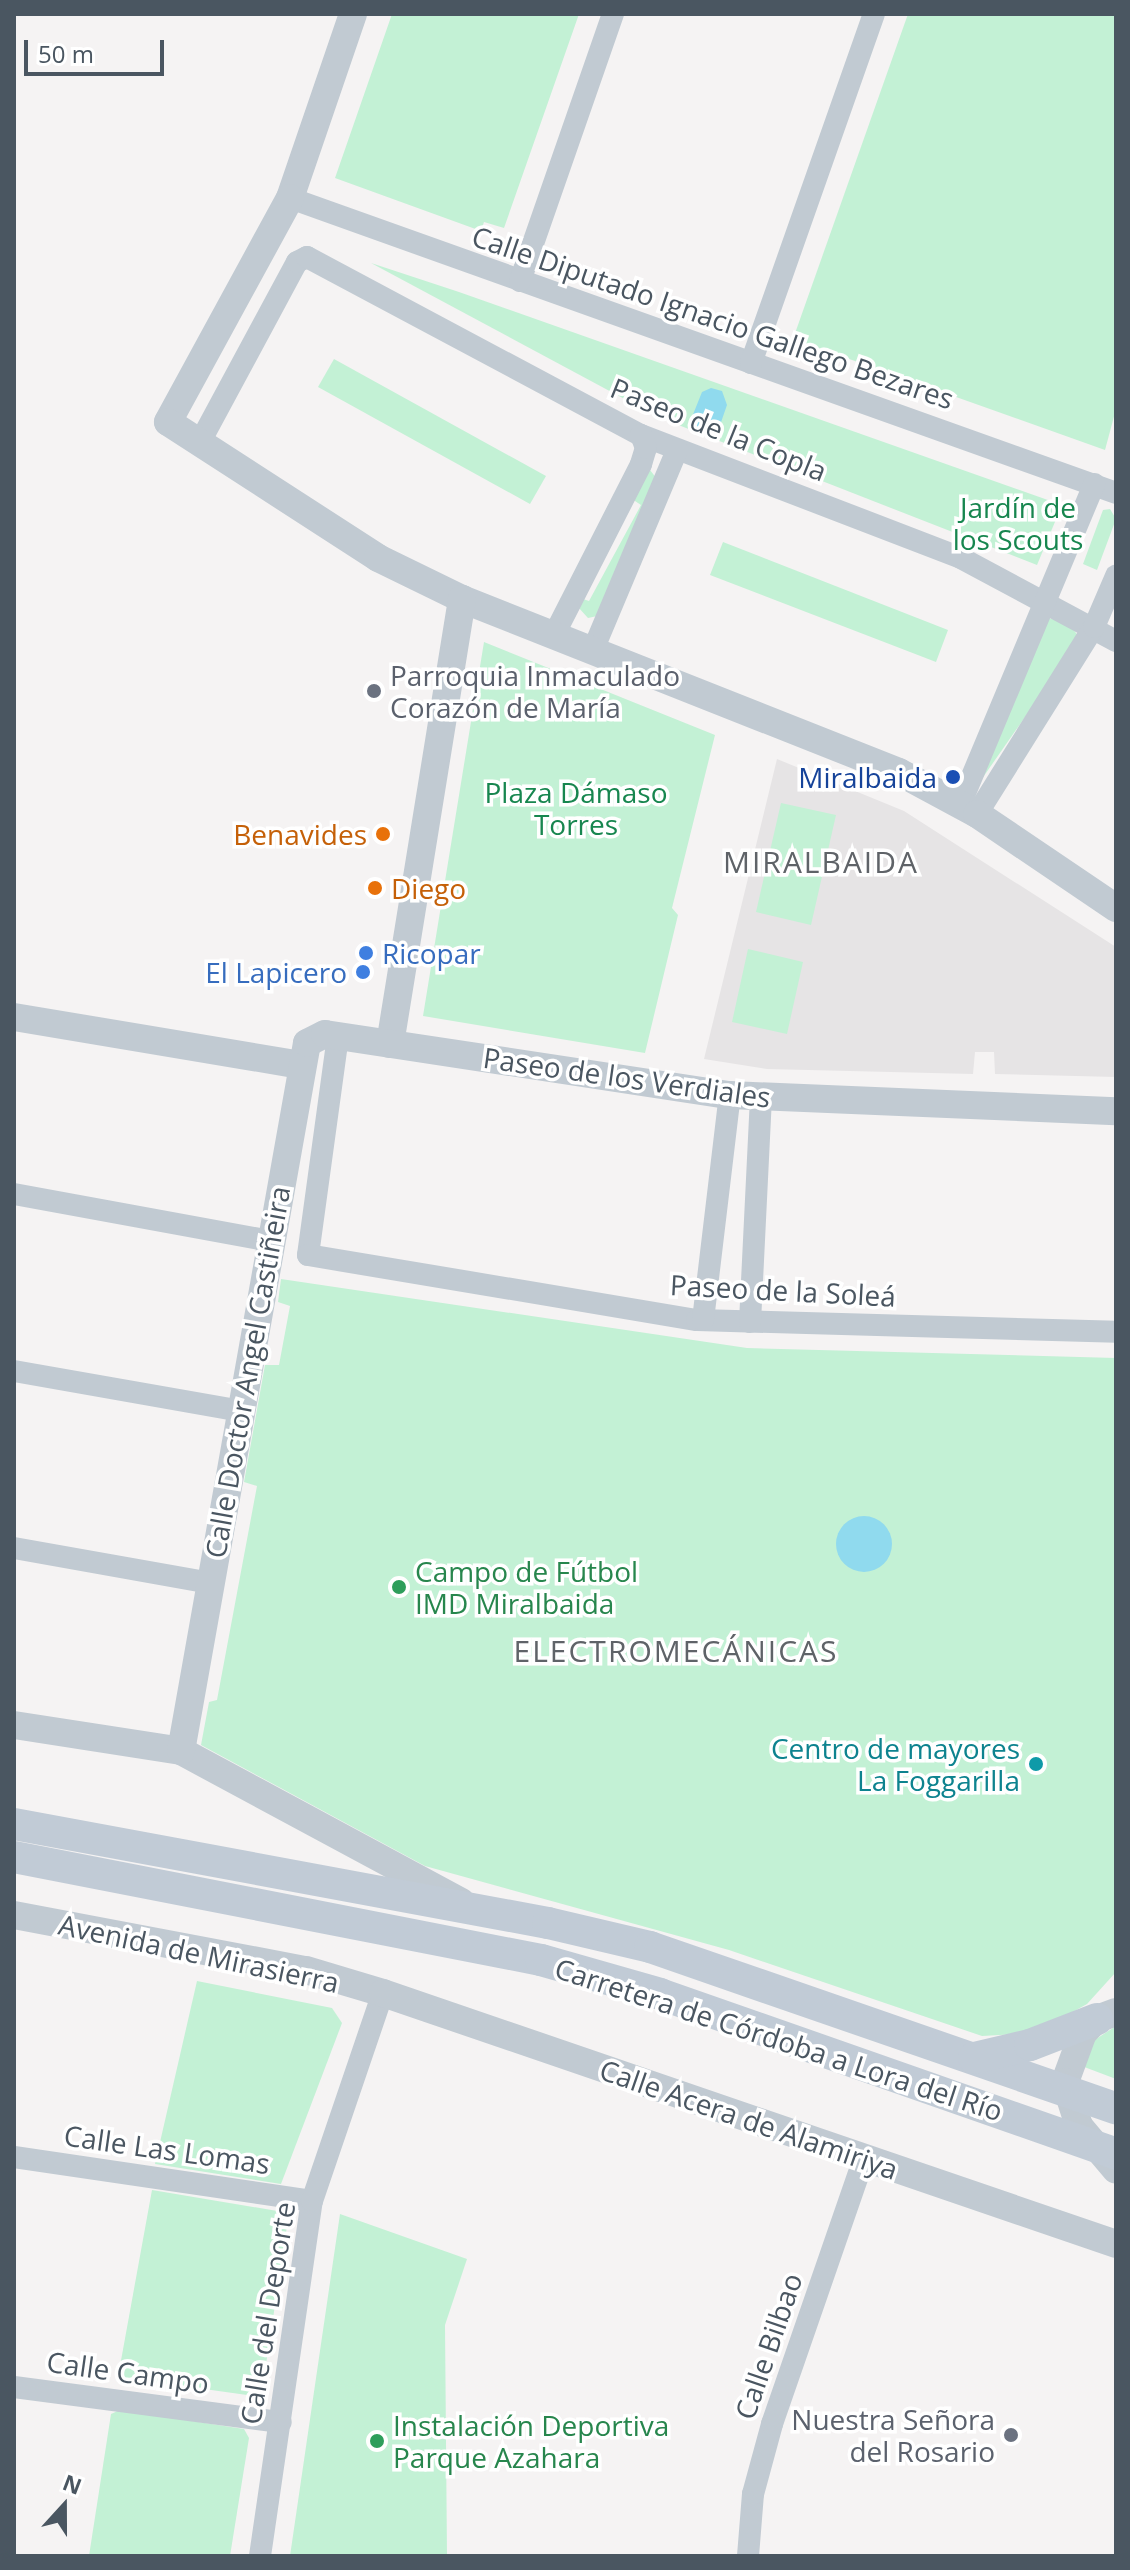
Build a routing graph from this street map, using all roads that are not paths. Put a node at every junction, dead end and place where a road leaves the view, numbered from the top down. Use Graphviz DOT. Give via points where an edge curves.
graph roads {
  1 [pos="353,14"];
  2 [pos="613,14"];
  3 [pos="874,14"];
  4 [pos="290,198"];
  5 [pos="520,281"];
  6 [pos="751,363"];
  7 [pos="641,435"];
  8 [pos="200,442"];
  9 [pos="677,450"];
  10 [pos="641,464"];
  11 [pos="666,475"];
  12 [pos="1094,484"];
  13 [pos="1116,493"];
  14 [pos="1116,576"];
  15 [pos="462,599"];
  16 [pos="1048,600"];
  17 [pos="1094,627"];
  18 [pos="554,635"];
  19 [pos="1116,641"];
  20 [pos="593,650"];
  21 [pos="968,809"];
  22 [pos="1116,908"];
  23 [pos="14,1017"];
  24 [pos="338,1036"];
  25 [pos="390,1044"];
  26 [pos="300,1065"];
  27 [pos="730,1095"];
  28 [pos="761,1097"];
  29 [pos="1116,1111"];
  30 [pos="14,1194"];
  31 [pos="270,1241"];
  32 [pos="703,1320"];
  33 [pos="750,1322"];
  34 [pos="1116,1332"];
  35 [pos="14,1371"];
  36 [pos="240,1411"];
  37 [pos="14,1548"];
  38 [pos="210,1583"];
  39 [pos="14,1725"];
  40 [pos="181,1751"];
  41 [pos="14,1824"];
  42 [pos="14,1857"];
  43 [pos="477,1911"];
  44 [pos="14,1915"];
  45 [pos="383,1993"];
  46 [pos="1110,2009"];
  47 [pos="974,2058"];
  48 [pos="1066,2090"];
  49 [pos="1116,2108"];
  50 [pos="1104,2149"];
  51 [pos="14,2157"];
  52 [pos="864,2159"];
  53 [pos="1116,2170"];
  54 [pos="312,2201"];
  55 [pos="1116,2244"];
  56 [pos="14,2387"];
  57 [pos="281,2422"];
  58 [pos="260,2556"];
  59 [pos="748,2556"];
  1 -- 4 [label="street"];
  2 -- 5 [label="street"];
  3 -- 6 [label="street"];
  4 -- 5 [label="street, Calle Diputado Ignacio Gallego Bezares"];
  4 -- 8 [label="street" via="168,422"];
  5 -- 6 [label="street, Calle Diputado Ignacio Gallego Bezares"];
  6 -- 12 [label="street, Calle Diputado Ignacio Gallego Bezares"];
  7 -- 8 [label="street, Paseo de la Copla" via="307,257 297,262"];
  7 -- 9 [label="street, Paseo de la Copla"];
  7 -- 10 [label="street" via="646,452"];
  8 -- 15 [label="street" via="304,515"];
  9 -- 11 [label="street"];
  9 -- 16 [label="street, Paseo de la Copla" via="961,558"];
  10 -- 11 [label="street" via="649,457 659,458"];
  10 -- 18 [label="street"];
  11 -- 20 [label="street"];
  12 -- 13 [label="street, Calle Diputado Ignacio Gallego Bezares"];
  12 -- 16 [label="street"];
  14 -- 17 [label="street"];
  15 -- 18 [label="street"];
  15 -- 25 [label="street"];
  16 -- 17 [label="street, Paseo de la Copla"];
  16 -- 21 [label="street"];
  17 -- 19 [label="street, Paseo de la Copla"];
  17 -- 21 [label="street"];
  18 -- 20 [label="street"];
  20 -- 21 [label="street" via="899,772"];
  21 -- 22 [label="street"];
  23 -- 26 [label="street"];
  24 -- 25 [label="street, Paseo de los Verdiales"];
  24 -- 26 [label="street" via="325,1034 307,1043"];
  24 -- 32 [label="street, Paseo de la Soleá" via="308,1255"];
  25 -- 27 [label="street, Paseo de los Verdiales"];
  26 -- 31 [label="street, Calle Doctor Angel Castiñeira"];
  27 -- 28 [label="street, Paseo de los Verdiales"];
  27 -- 32 [label="street"];
  28 -- 29 [label="street, Paseo de los Verdiales"];
  28 -- 33 [label="street"];
  30 -- 31 [label="street"];
  31 -- 36 [label="street, Calle Doctor Angel Castiñeira"];
  32 -- 33 [label="street, Paseo de la Soleá"];
  33 -- 34 [label="street, Paseo de la Soleá"];
  35 -- 36 [label="street"];
  36 -- 38 [label="street, Calle Doctor Angel Castiñeira"];
  37 -- 38 [label="street"];
  38 -- 40 [label="street, Calle Doctor Angel Castiñeira"];
  39 -- 40 [label="street"];
  40 -- 43 [label="street"];
  41 -- 43 [label="main road, Carretera de Córdoba a Lora del Río"];
  42 -- 50 [label="main road, Carretera de Córdoba a Lora del Río" via="541,1960 660,1994"];
  43 -- 47 [label="main road, Carretera de Córdoba a Lora del Río" via="673,1954"];
  44 -- 45 [label="street, Avenida de Mirasierra" via="306,1970"];
  45 -- 52 [label="street, Calle Acera de Alamiriya"];
  45 -- 54 [label="street, Calle del Deporte"];
  46 -- 47 [label="main road" via="1030,2045"];
  46 -- 48 [label="street" via="1072,2053"];
  47 -- 48 [label="main road, Carretera de Córdoba a Lora del Río"];
  48 -- 49 [label="main road, Carretera de Córdoba a Lora del Río"];
  48 -- 50 [label="street"];
  50 -- 53 [label="street"];
  51 -- 54 [label="street, Calle Las Lomas"];
  52 -- 55 [label="street, Calle Acera de Alamiriya"];
  52 -- 59 [label="street, Calle Bilbao" via="772,2424 753,2494"];
  54 -- 57 [label="street, Calle del Deporte"];
  56 -- 57 [label="street, Calle Campo"];
  57 -- 58 [label="street, Calle del Deporte"];
}
